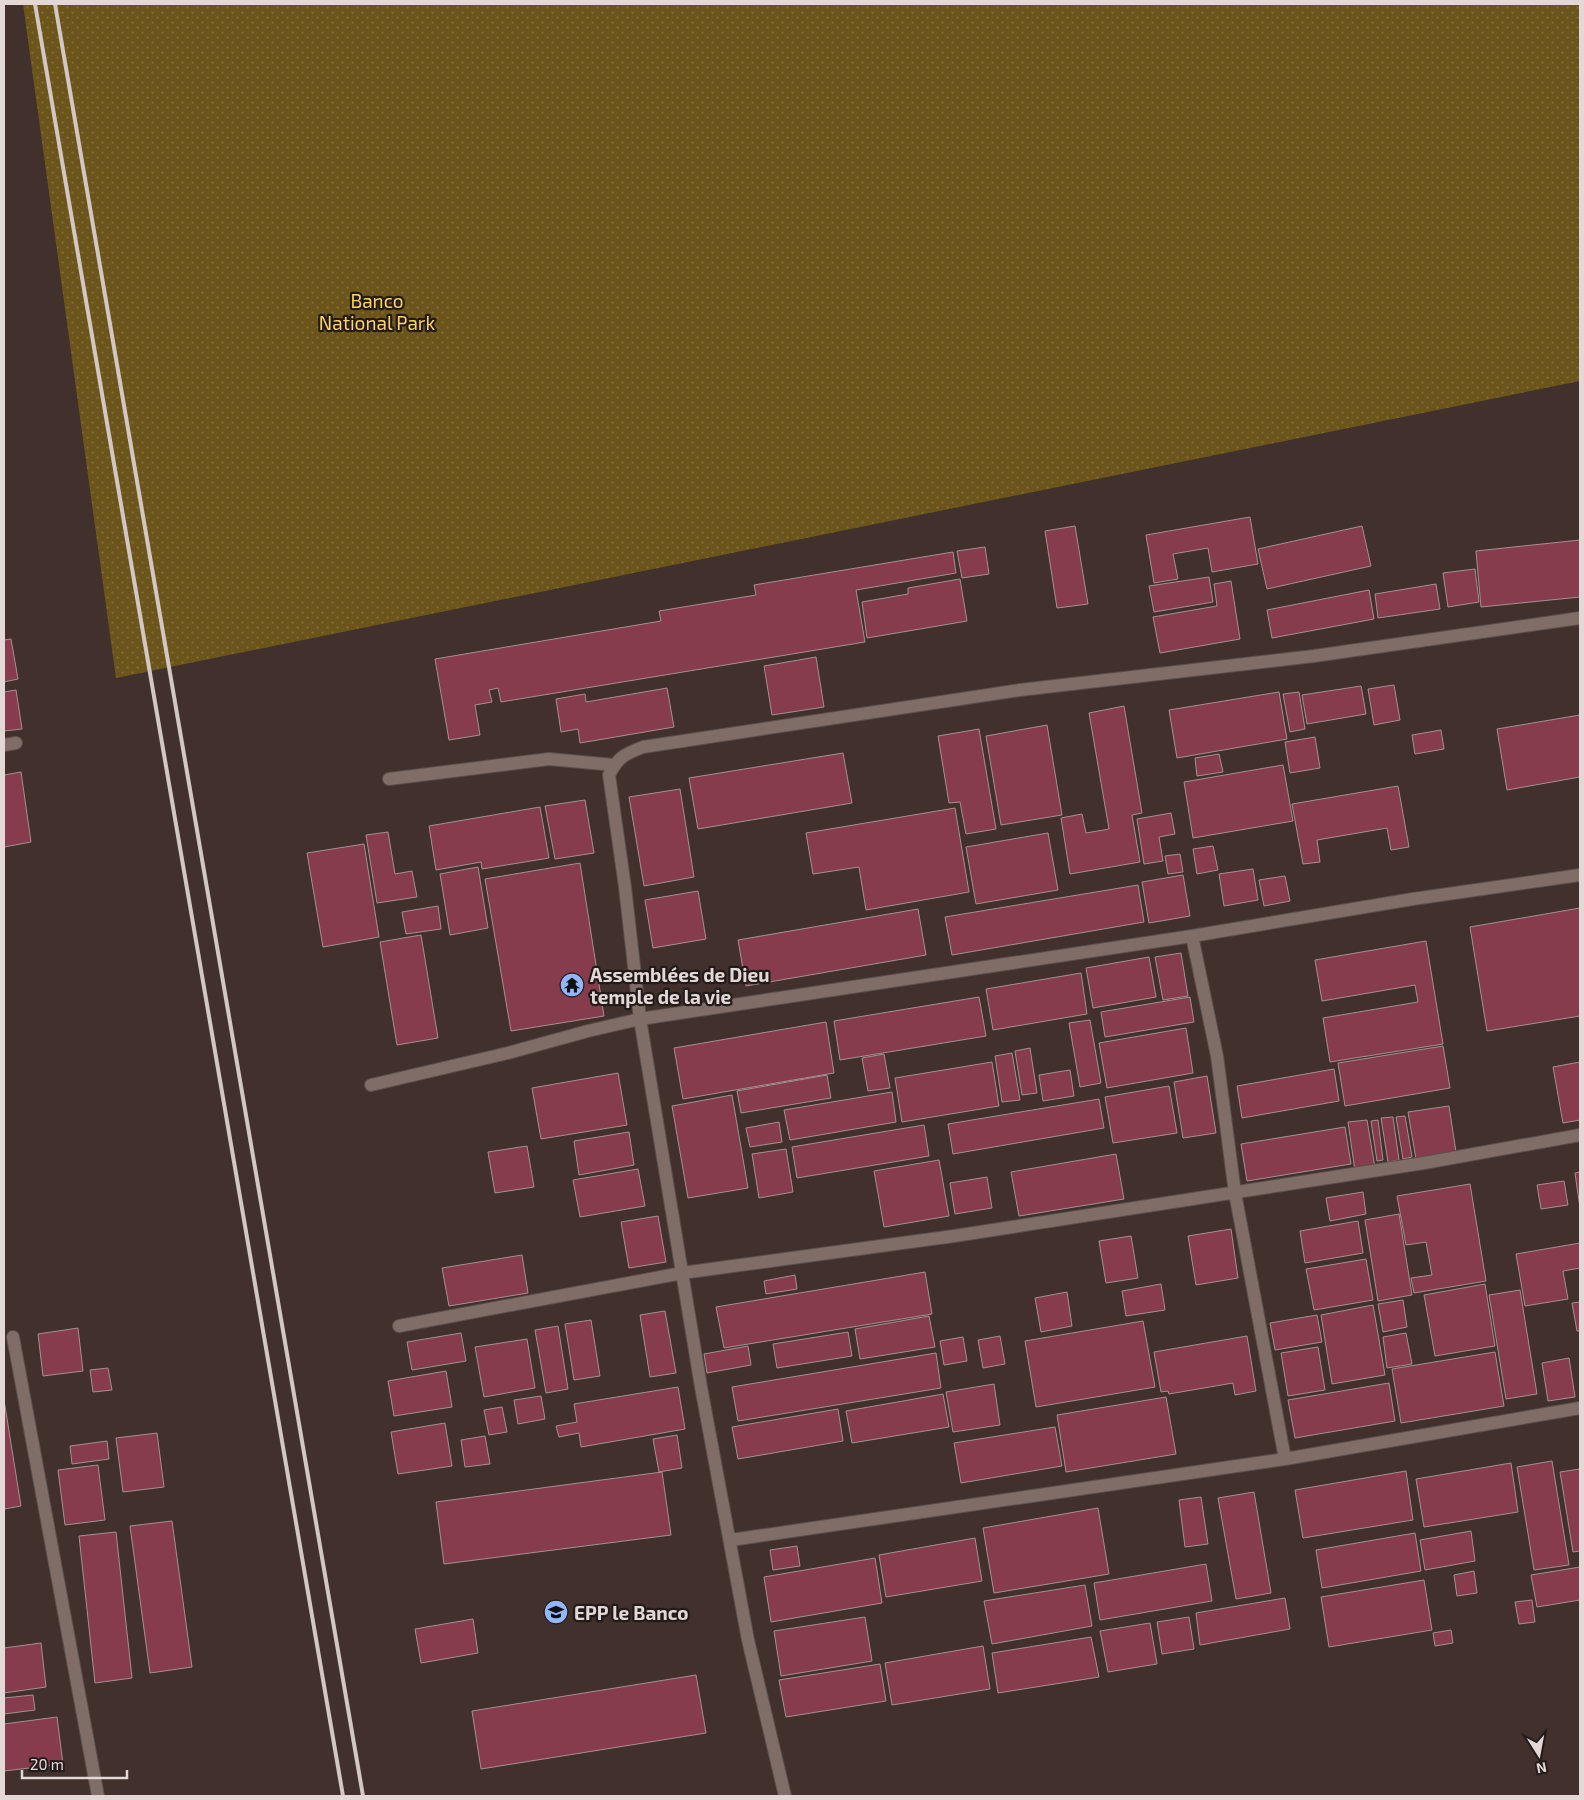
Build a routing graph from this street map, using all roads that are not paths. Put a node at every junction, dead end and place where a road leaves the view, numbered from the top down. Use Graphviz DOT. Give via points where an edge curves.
graph roads {
  1 [pos="1580,618"];
  2 [pos="614,765"];
  3 [pos="389,779"];
  4 [pos="1580,875"];
  5 [pos="1192,936"];
  6 [pos="640,1019"];
  7 [pos="371,1085"];
  8 [pos="1580,1135"];
  9 [pos="1235,1193"];
  10 [pos="682,1273"];
  11 [pos="399,1326"];
  12 [pos="13,1337"];
  13 [pos="1580,1408"];
  14 [pos="1285,1459"];
  15 [pos="731,1540"];
  16 [pos="98,1796"];
  17 [pos="785,1796"];
  1 -- 2 [label="street" via="1314,656 1020,690 643,747 622,756"];
  2 -- 3 [label="street" via="549,760"];
  2 -- 6 [label="street" via="609,775"];
  4 -- 5 [label="street"];
  5 -- 6 [label="street"];
  5 -- 9 [label="street" via="1217,1056"];
  6 -- 7 [label="street"];
  6 -- 10 [label="street"];
  8 -- 9 [label="street"];
  9 -- 10 [label="street"];
  9 -- 14 [label="street"];
  10 -- 11 [label="street"];
  10 -- 15 [label="street"];
  12 -- 16 [label="street"];
  13 -- 14 [label="street"];
  14 -- 15 [label="street"];
  15 -- 17 [label="street" via="748,1640"];
}
